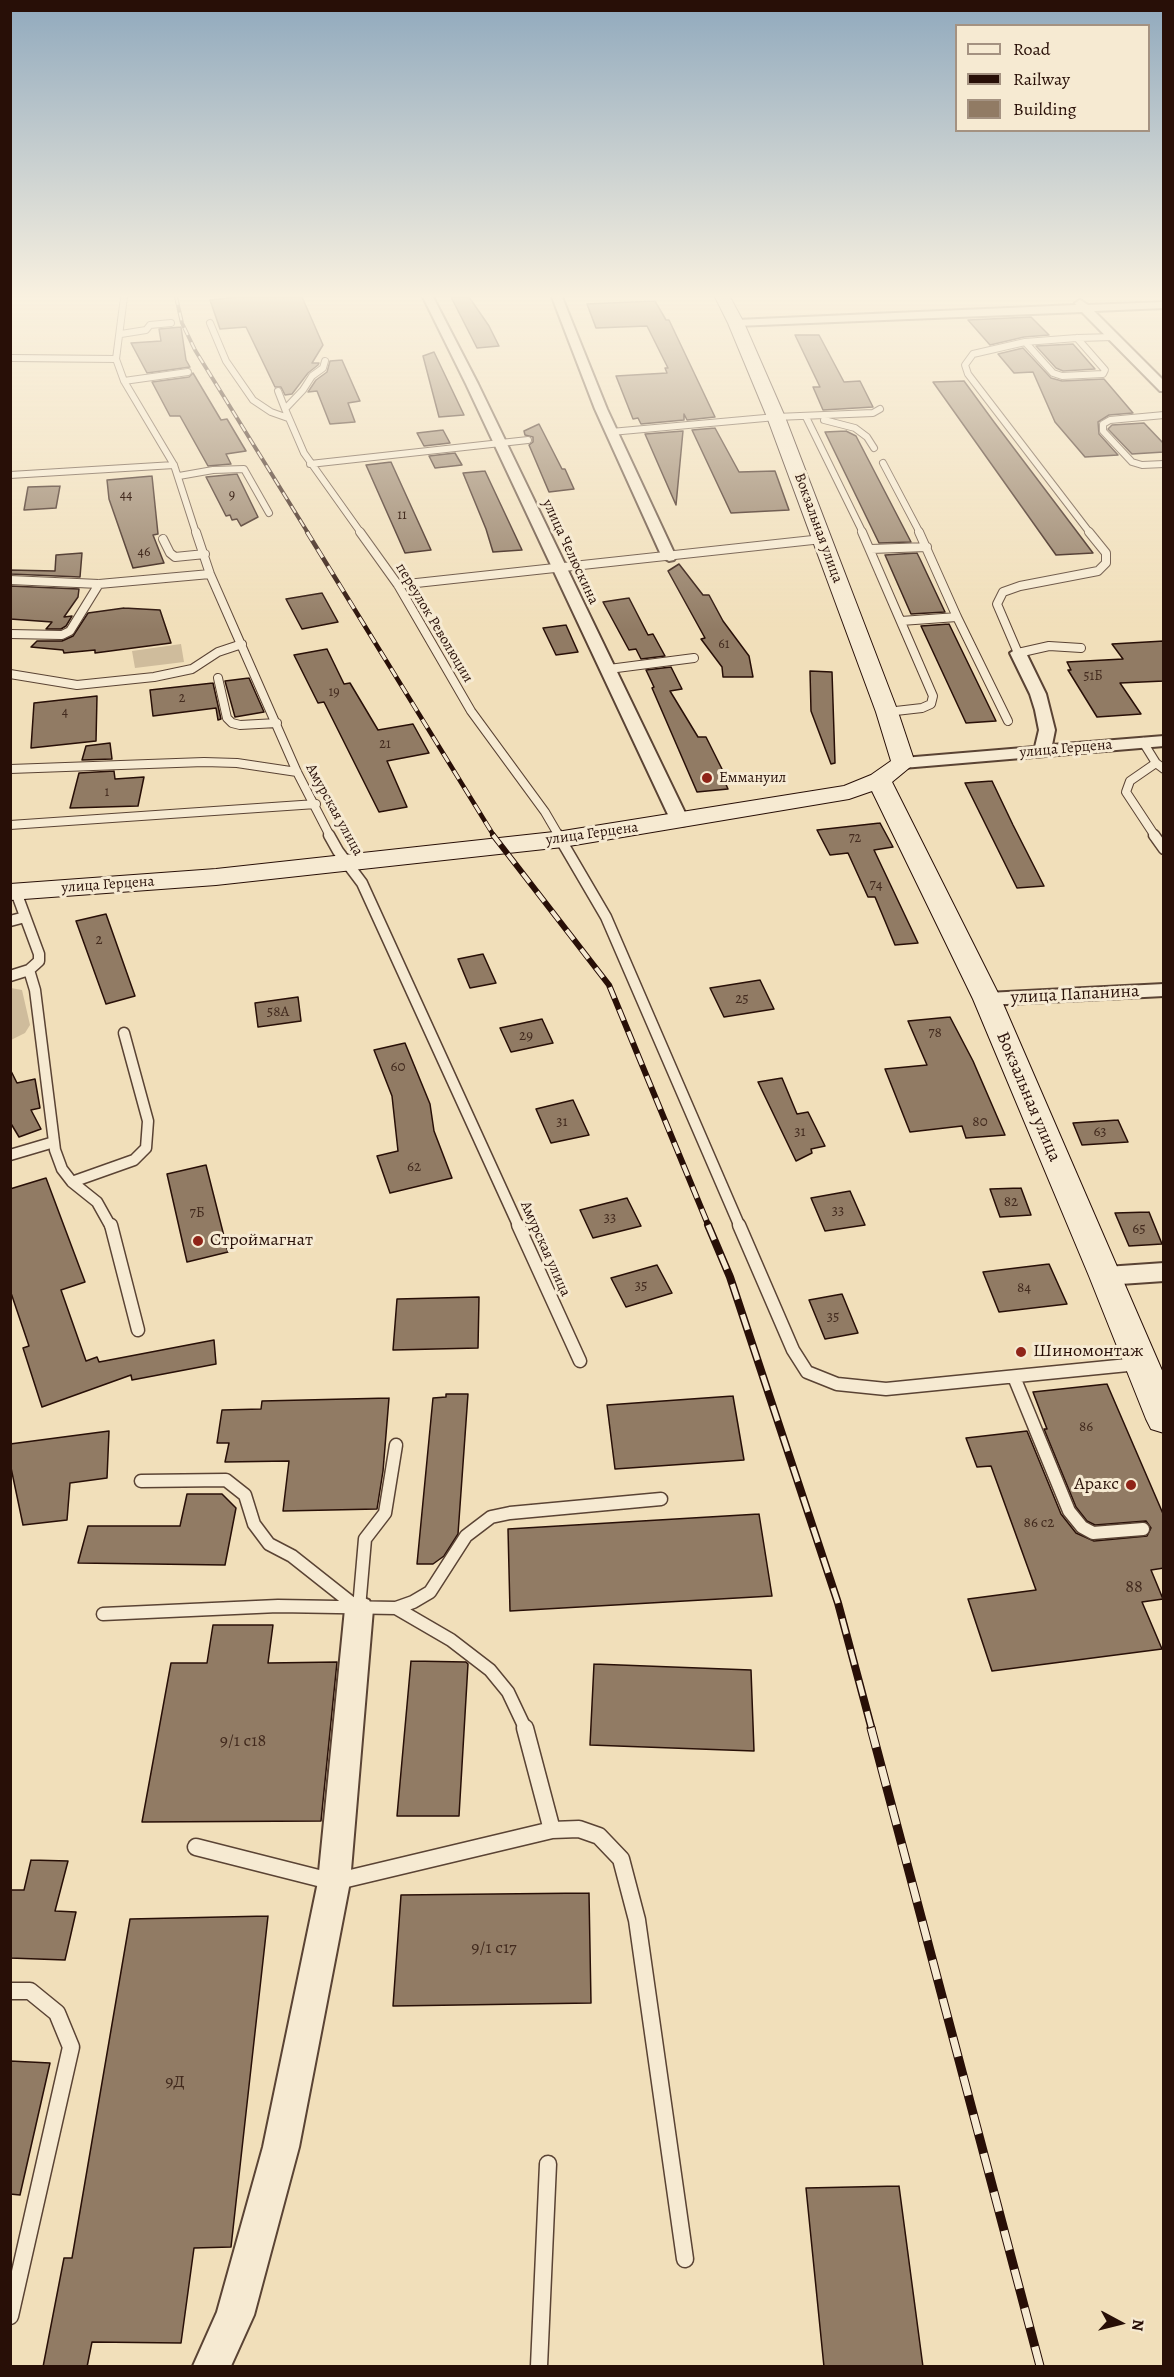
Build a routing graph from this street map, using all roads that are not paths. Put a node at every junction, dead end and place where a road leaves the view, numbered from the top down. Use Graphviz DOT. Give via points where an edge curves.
graph roads {
  1 [pos="140,408"];
  2 [pos="265,408"];
  3 [pos="483,408"];
  4 [pos="601,408"];
  5 [pos="772,408"];
  6 [pos="993,408"];
  7 [pos="285,409"];
  8 [pos="880,409"];
  9 [pos="1164,415"];
  10 [pos="776,417"];
  11 [pos="806,417"];
  12 [pos="288,418"];
  13 [pos="611,432"];
  14 [pos="528,440"];
  15 [pos="500,442"];
  16 [pos="874,448"];
  17 [pos="883,463"];
  18 [pos="310,464"];
  19 [pos="1164,464"];
  20 [pos="174,465"];
  21 [pos="10,475"];
  22 [pos="179,476"];
  23 [pos="269,513"];
  24 [pos="163,539"];
  25 [pos="822,539"];
  26 [pos="927,547"];
  27 [pos="871,549"];
  28 [pos="205,554"];
  29 [pos="669,557"];
  30 [pos="561,569"];
  31 [pos="210,573"];
  32 [pos="10,580"];
  33 [pos="99,584"];
  34 [pos="398,585"];
  35 [pos="957,617"];
  36 [pos="901,621"];
  37 [pos="10,634"];
  38 [pos="242,644"];
  39 [pos="1081,648"];
  40 [pos="1018,653"];
  41 [pos="694,658"];
  42 [pos="609,669"];
  43 [pos="10,674"];
  44 [pos="218,678"];
  45 [pos="887,712"];
  46 [pos="1008,721"];
  47 [pos="277,723"];
  48 [pos="1164,741"];
  49 [pos="1143,742"];
  50 [pos="1043,751"];
  51 [pos="1156,763"];
  52 [pos="10,769"];
  53 [pos="1164,769"];
  54 [pos="297,772"];
  55 [pos="891,772"];
  56 [pos="316,804"];
  57 [pos="680,821"];
  58 [pos="10,825"];
  59 [pos="563,839"];
  60 [pos="1164,849"];
  61 [pos="347,863"];
  62 [pos="13,892"];
  63 [pos="26,917"];
  64 [pos="10,921"];
  65 [pos="29,970"];
  66 [pos="10,976"];
  67 [pos="1164,990"];
  68 [pos="987,999"];
  69 [pos="124,1033"];
  70 [pos="54,1142"];
  71 [pos="10,1155"];
  72 [pos="72,1182"];
  73 [pos="1164,1272"];
  74 [pos="1106,1276"];
  75 [pos="138,1330"];
  76 [pos="580,1361"];
  77 [pos="1141,1363"];
  78 [pos="1014,1377"];
  79 [pos="1162,1412"];
  80 [pos="396,1445"];
  81 [pos="141,1481"];
  82 [pos="661,1499"];
  83 [pos="1143,1528"];
  84 [pos="396,1608"];
  85 [pos="359,1609"];
  86 [pos="103,1614"];
  87 [pos="552,1830"];
  88 [pos="196,1847"];
  89 [pos="334,1882"];
  90 [pos="10,1991"];
  91 [pos="548,2163"];
  92 [pos="685,2259"];
  93 [pos="10,2316"];
  94 [pos="212,2367"];
  95 [pos="539,2367"];
  1 -- 20 [label="lane, Амурская улица"];
  2 -- 12 [label="lane"];
  3 -- 15 [label="street, улица Челюскина"];
  4 -- 13 [label="street"];
  5 -- 10 [label="main road, Вокзальная улица"];
  6 -- 40 [label="lane" via="1106,553 1106,563 1098,571 1003,592 997,604"];
  7 -- 12 [label="lane, переулок Революции"];
  8 -- 11 [label="lane" via="873,413"];
  9 -- 19 [label="lane" via="1110,420 1103,424 1103,431 1131,462"];
  10 -- 11 [label="lane"];
  10 -- 13 [label="lane"];
  10 -- 25 [label="main road, Вокзальная улица"];
  11 -- 16 [label="lane" via="855,428"];
  11 -- 27 [label="lane"];
  12 -- 18 [label="lane, переулок Революции"];
  13 -- 29 [label="street"];
  14 -- 15 [label="lane"];
  15 -- 18 [label="lane"];
  15 -- 30 [label="street, улица Челюскина"];
  17 -- 26 [label="lane"];
  18 -- 34 [label="lane, переулок Революции"];
  20 -- 21 [label="lane"];
  20 -- 22 [label="lane, Амурская улица"];
  22 -- 23 [label="lane" via="244,469"];
  22 -- 28 [label="lane, Амурская улица"];
  24 -- 28 [label="lane" via="175,557"];
  25 -- 29 [label="lane"];
  25 -- 45 [label="main road, Вокзальная улица"];
  26 -- 27 [label="lane"];
  26 -- 35 [label="lane"];
  27 -- 36 [label="lane"];
  28 -- 31 [label="lane, Амурская улица"];
  29 -- 30 [label="lane"];
  30 -- 34 [label="lane"];
  30 -- 42 [label="street, улица Челюскина"];
  31 -- 33 [label="lane"];
  31 -- 38 [label="lane, Амурская улица"];
  32 -- 33 [label="lane"];
  33 -- 37 [label="lane" via="70,631 62,635"];
  34 -- 59 [label="lane, переулок Революции" via="471,711"];
  35 -- 36 [label="lane"];
  35 -- 46 [label="lane"];
  36 -- 45 [label="lane" via="933,696 931,704 922,708"];
  38 -- 43 [label="lane" via="218,652 192,669 165,676 77,685"];
  38 -- 47 [label="lane, Амурская улица"];
  39 -- 40 [label="lane" via="1049,646"];
  40 -- 50 [label="street" via="1043,710 1047,730"];
  41 -- 42 [label="lane"];
  42 -- 57 [label="street, улица Челюскина"];
  44 -- 47 [label="lane" via="227,718 232,723"];
  45 -- 55 [label="main road, Вокзальная улица"];
  47 -- 54 [label="lane, Амурская улица"];
  48 -- 49 [label="street, улица Герцена"];
  49 -- 50 [label="street, улица Герцена"];
  49 -- 51 [label="lane"];
  50 -- 55 [label="street, улица Герцена"];
  51 -- 53 [label="lane"];
  51 -- 60 [label="lane" via="1130,781 1126,792"];
  52 -- 54 [label="lane" via="204,762"];
  54 -- 56 [label="lane, Амурская улица"];
  55 -- 57 [label="main road, улица Герцена" via="849,792"];
  55 -- 68 [label="main road, Вокзальная улица"];
  56 -- 58 [label="lane"];
  56 -- 61 [label="lane, Амурская улица"];
  57 -- 59 [label="main road, улица Герцена"];
  59 -- 61 [label="main road, улица Герцена"];
  59 -- 78 [label="lane, переулок Революции" via="606,917 793,1350 807,1372 837,1384 886,1389"];
  61 -- 62 [label="main road, улица Герцена"];
  61 -- 76 [label="lane, Амурская улица" via="362,883"];
  62 -- 63 [label="lane"];
  63 -- 64 [label="lane"];
  63 -- 65 [label="lane" via="39,954 39,961"];
  65 -- 66 [label="lane"];
  65 -- 70 [label="lane" via="35,990"];
  67 -- 68 [label="street, улица Папанина"];
  68 -- 74 [label="main road, Вокзальная улица"];
  69 -- 72 [label="lane" via="148,1120 146,1148 134,1160"];
  70 -- 71 [label="lane"];
  70 -- 72 [label="lane" via="62,1168"];
  72 -- 75 [label="lane" via="97,1202 110,1221"];
  73 -- 74 [label="street"];
  74 -- 77 [label="main road, Вокзальная улица"];
  77 -- 78 [label="lane, переулок Революции"];
  77 -- 79 [label="main road, Вокзальная улица"];
  78 -- 83 [label="lane" via="1069,1511 1082,1527 1093,1533"];
  80 -- 85 [label="lane" via="385,1513 365,1539"];
  81 -- 85 [label="lane" via="226,1480 245,1495 254,1524 269,1544 292,1556"];
  82 -- 84 [label="lane" via="491,1517 466,1536 430,1592"];
  84 -- 85 [label="lane"];
  84 -- 87 [label="lane" via="451,1640 490,1670 508,1692 523,1720"];
  85 -- 86 [label="lane" via="278,1606"];
  85 -- 89 [label="street"];
  87 -- 89 [label="lane"];
  87 -- 92 [label="lane" via="579,1829 599,1836 621,1859 637,1920"];
  88 -- 89 [label="lane"];
  89 -- 94 [label="street" via="281,2147 235,2315"];
  90 -- 93 [label="lane" via="30,1991 57,2013 71,2047"];
  91 -- 95 [label="lane"];
}
